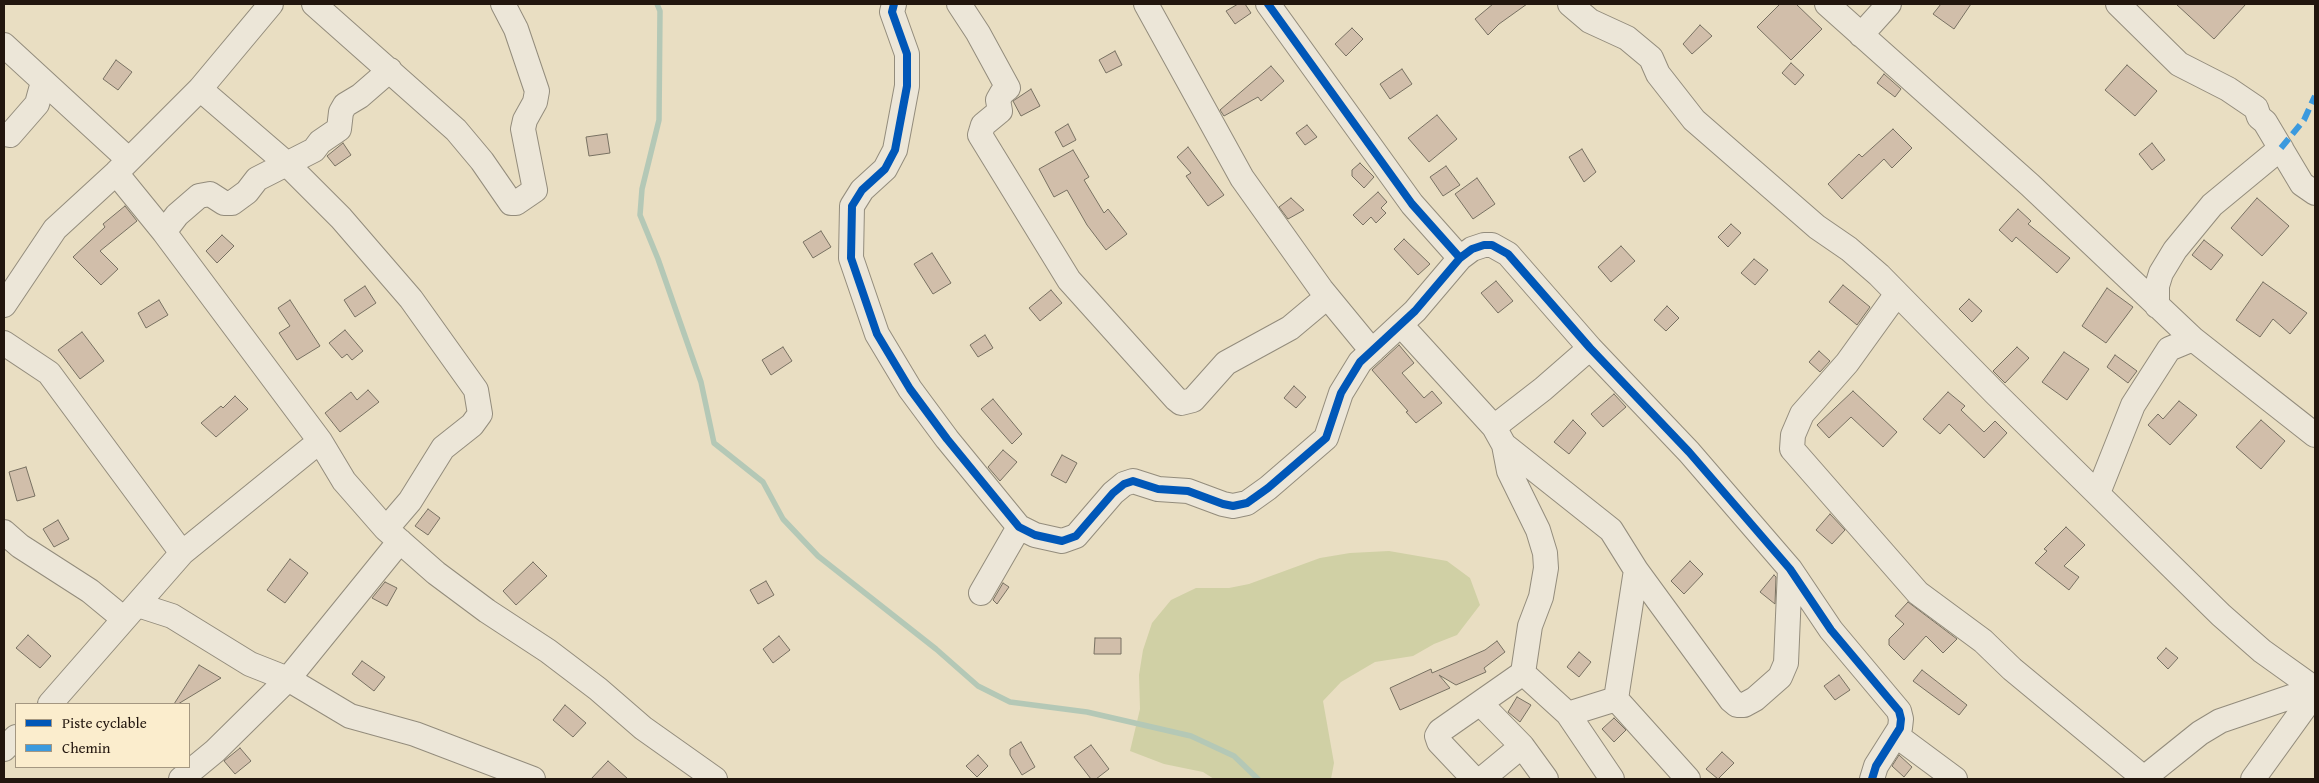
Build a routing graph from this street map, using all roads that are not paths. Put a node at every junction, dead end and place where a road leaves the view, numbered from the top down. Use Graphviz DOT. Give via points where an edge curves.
graph roads {
  1 [pos="314,4"];
  2 [pos="503,4"];
  3 [pos="894,4"];
  4 [pos="960,4"];
  5 [pos="1146,4"];
  6 [pos="1268,4"];
  7 [pos="1570,4"];
  8 [pos="1828,4"];
  9 [pos="1888,4"];
  10 [pos="2118,4"];
  11 [pos="261,7"];
  12 [pos="1862,35"];
  13 [pos="4,45"];
  14 [pos="390,70"];
  15 [pos="43,82"];
  16 [pos="200,89"];
  17 [pos="4,134"];
  18 [pos="2281,148"];
  19 [pos="286,164"];
  20 [pos="123,167"];
  21 [pos="2315,193"];
  22 [pos="164,232"];
  23 [pos="1460,258"];
  24 [pos="1896,295"];
  25 [pos="1327,297"];
  26 [pos="4,305"];
  27 [pos="2157,306"];
  28 [pos="1401,324"];
  29 [pos="2193,339"];
  30 [pos="4,343"];
  31 [pos="1590,348"];
  32 [pos="1372,351"];
  33 [pos="2315,435"];
  34 [pos="1499,436"];
  35 [pos="320,441"];
  36 [pos="2098,493"];
  37 [pos="1019,527"];
  38 [pos="4,532"];
  39 [pos="393,535"];
  40 [pos="182,554"];
  41 [pos="1790,569"];
  42 [pos="1636,570"];
  43 [pos="981,593"];
  44 [pos="131,612"];
  45 [pos="1523,673"];
  46 [pos="288,679"];
  47 [pos="2315,690"];
  48 [pos="1616,699"];
  49 [pos="51,703"];
  50 [pos="1481,704"];
  51 [pos="1568,714"];
  52 [pos="1897,736"];
  53 [pos="15,738"];
  54 [pos="1522,746"];
  55 [pos="4,749"];
  56 [pos="181,779"];
  57 [pos="533,779"];
  58 [pos="715,779"];
  59 [pos="1474,779"];
  60 [pos="1482,779"];
  61 [pos="1546,779"];
  62 [pos="1612,779"];
  63 [pos="1688,779"];
  64 [pos="1872,779"];
  65 [pos="1955,779"];
  66 [pos="2144,779"];
  67 [pos="2253,779"];
  1 -- 14 [label="street"];
  2 -- 14 [label="street" via="516,29 537,91 523,129 535,188 533,193 516,203 511,202 456,130"];
  3 -- 37 [label="street" via="892,12 907,54 907,86 895,150 885,170 862,190 852,206 851,258 876,334 910,389 946,439"];
  4 -- 25 [label="street" via="1008,88 998,100 1000,111 983,125 980,135 1069,280 1181,403 1193,400 1226,363 1290,328"];
  5 -- 25 [label="street" via="1242,178"];
  6 -- 23 [label="street" via="1412,204"];
  7 -- 24 [label="street" via="1590,21 1622,35 1651,58 1658,74 1694,120 1817,227 1849,249"];
  8 -- 12 [label="street"];
  9 -- 12 [label="street"];
  10 -- 18 [label="street" via="2179,64 2228,89 2256,108 2259,118"];
  11 -- 16 [label="street"];
  12 -- 27 [label="street" via="2030,185"];
  13 -- 15 [label="street"];
  14 -- 19 [label="street" via="345,105 338,129 314,150"];
  15 -- 17 [label="street" via="37,104 10,135"];
  15 -- 20 [label="street"];
  16 -- 19 [label="street"];
  16 -- 20 [label="street"];
  18 -- 21 [label="street" via="2302,184"];
  18 -- 27 [label="street" via="2212,205 2175,250 2161,273"];
  19 -- 22 [label="street" via="257,179 248,192 232,203 224,203 210,194 199,196 177,215"];
  19 -- 39 [label="street" via="341,218 411,299 476,390 480,414 472,426 443,448"];
  20 -- 22 [label="street"];
  20 -- 26 [label="street" via="55,229"];
  22 -- 35 [label="street"];
  23 -- 28 [label="street"];
  23 -- 31 [label="street" via="1479,246 1500,248"];
  24 -- 36 [label="street"];
  24 -- 66 [label="street" via="1847,363 1802,414 1793,435 1792,449 1918,592 1983,641"];
  25 -- 32 [label="street"];
  27 -- 29 [label="street"];
  28 -- 32 [label="street"];
  28 -- 34 [label="street"];
  29 -- 33 [label="street"];
  29 -- 36 [label="street" via="2169,348 2133,405"];
  30 -- 40 [label="street" via="49,374"];
  31 -- 34 [label="street" via="1543,388"];
  31 -- 41 [label="street" via="1689,452"];
  32 -- 37 [label="street" via="1348,378 1326,438 1247,503 1233,506 1188,491 1158,490 1133,481 1113,493 1076,536 1069,539 1048,539"];
  34 -- 42 [label="street" via="1611,530"];
  34 -- 45 [label="street" via="1509,471 1538,530 1545,553 1541,597 1528,634"];
  35 -- 39 [label="street" via="344,481"];
  35 -- 40 [label="street"];
  36 -- 47 [label="street" via="2221,615"];
  37 -- 43 [label="street"];
  38 -- 44 [label="street" via="90,591"];
  39 -- 46 [label="street"];
  39 -- 58 [label="street" via="436,573 548,651 642,728"];
  40 -- 44 [label="street"];
  41 -- 42 [label="street" via="1786,663 1780,677 1744,705 1737,705 1731,700"];
  41 -- 52 [label="street" via="1831,630 1898,712 1901,719"];
  42 -- 48 [label="street"];
  44 -- 46 [label="street" via="172,616 250,664"];
  44 -- 49 [label="street"];
  45 -- 50 [label="street"];
  45 -- 51 [label="street"];
  46 -- 56 [label="street"];
  46 -- 57 [label="street" via="350,716 414,734"];
  47 -- 66 [label="street" via="2220,721 2200,733"];
  47 -- 67 [label="street"];
  48 -- 51 [label="street"];
  48 -- 63 [label="street"];
  50 -- 54 [label="street"];
  50 -- 59 [label="street" via="1440,731 1438,736 1439,742"];
  51 -- 62 [label="street"];
  52 -- 64 [label="street" via="1876,766"];
  52 -- 65 [label="street"];
  53 -- 55 [label="street"];
  54 -- 60 [label="street"];
  54 -- 61 [label="street"];
}
